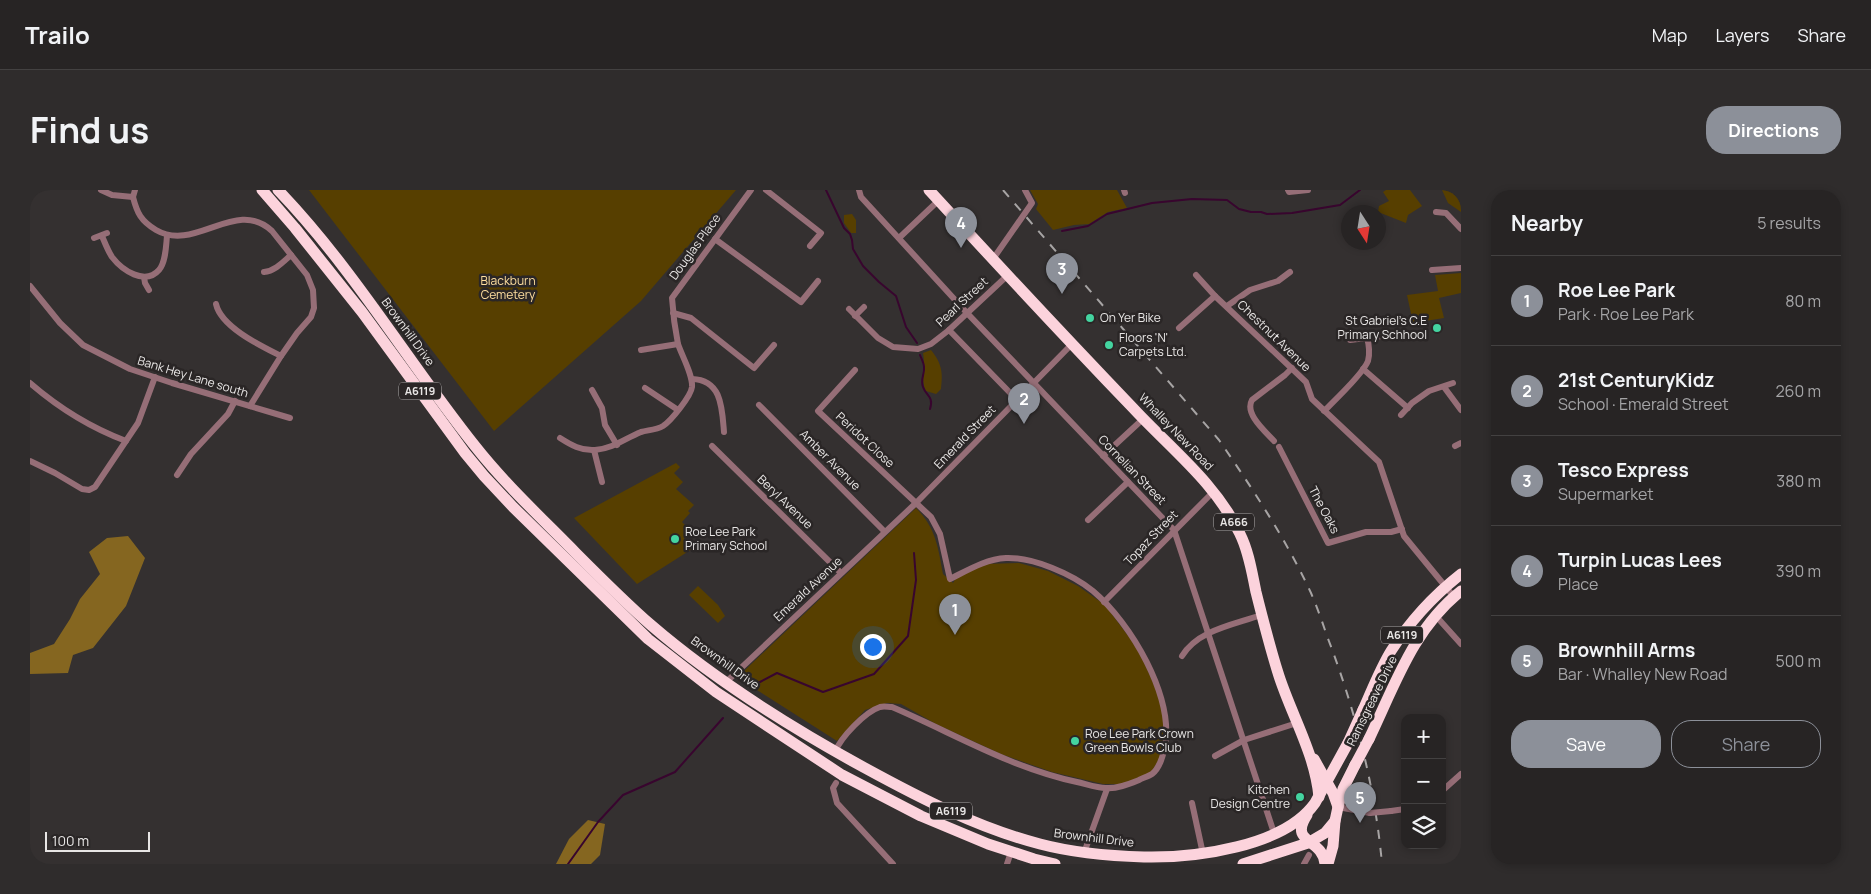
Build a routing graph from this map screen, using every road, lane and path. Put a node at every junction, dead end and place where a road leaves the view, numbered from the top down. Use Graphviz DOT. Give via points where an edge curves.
graph roads {
  1 [pos="101,190"];
  2 [pos="262,190"];
  3 [pos="278,190"];
  4 [pos="751,190"];
  5 [pos="766,190"];
  6 [pos="859,190"];
  7 [pos="928,190"];
  8 [pos="1025,190"];
  9 [pos="1288,190"];
  10 [pos="1308,190"];
  11 [pos="134,193"];
  12 [pos="938,201"];
  13 [pos="1436,212"];
  14 [pos="1461,229"];
  15 [pos="101,236"];
  16 [pos="167,236"];
  17 [pos="899,238"];
  18 [pos="715,239"];
  19 [pos="810,246"];
  20 [pos="291,254"];
  21 [pos="993,259"];
  22 [pos="1461,268"];
  23 [pos="275,269"];
  24 [pos="1432,270"];
  25 [pos="264,272"];
  26 [pos="1290,272"];
  27 [pos="1008,275"];
  28 [pos="1196,275"];
  29 [pos="277,276"];
  30 [pos="144,277"];
  31 [pos="818,282"];
  32 [pos="30,286"];
  33 [pos="149,290"];
  34 [pos="1215,296"];
  35 [pos="216,304"];
  36 [pos="1227,306"];
  37 [pos="864,307"];
  38 [pos="849,309"];
  39 [pos="672,313"];
  40 [pos="967,313"];
  41 [pos="855,316"];
  42 [pos="1179,328"];
  43 [pos="949,330"];
  44 [pos="1390,335"];
  45 [pos="1366,338"];
  46 [pos="1350,340"];
  47 [pos="678,344"];
  48 [pos="1072,344"];
  49 [pos="774,345"];
  50 [pos="641,350"];
  51 [pos="281,356"];
  52 [pos="1292,368"];
  53 [pos="1363,369"];
  54 [pos="855,370"];
  55 [pos="155,378"];
  56 [pos="692,379"];
  57 [pos="30,383"];
  58 [pos="1034,383"];
  59 [pos="1453,383"];
  60 [pos="645,388"];
  61 [pos="1444,388"];
  62 [pos="592,390"];
  63 [pos="1017,400"];
  64 [pos="234,401"];
  65 [pos="759,404"];
  66 [pos="250,406"];
  67 [pos="1408,408"];
  68 [pos="678,410"];
  69 [pos="1461,410"];
  70 [pos="1324,411"];
  71 [pos="1401,415"];
  72 [pos="290,418"];
  73 [pos="1143,419"];
  74 [pos="724,432"];
  75 [pos="560,438"];
  76 [pos="126,441"];
  77 [pos="1274,441"];
  78 [pos="617,445"];
  79 [pos="712,446"];
  80 [pos="1279,447"];
  81 [pos="594,450"];
  82 [pos="1103,456"];
  83 [pos="30,460"];
  84 [pos="177,475"];
  85 [pos="602,482"];
  86 [pos="1128,482"];
  87 [pos="1214,491"];
  88 [pos="916,503"];
  89 [pos="1088,520"];
  90 [pos="1402,529"];
  91 [pos="1174,530"];
  92 [pos="884,532"];
  93 [pos="842,573"];
  94 [pos="1461,574"];
  95 [pos="1445,587"];
  96 [pos="1457,594"];
  97 [pos="1104,602"];
  98 [pos="1261,615"];
  99 [pos="1435,615"];
  100 [pos="1209,633"];
  101 [pos="1461,644"];
  102 [pos="1182,656"];
  103 [pos="726,682"];
  104 [pos="716,692"];
  105 [pos="1297,723"];
  106 [pos="1244,740"];
  107 [pos="1308,750"];
  108 [pos="835,752"];
  109 [pos="1215,756"];
  110 [pos="1461,774"];
  111 [pos="1328,781"];
  112 [pos="836,783"];
  113 [pos="1446,787"];
  114 [pos="1107,788"];
  115 [pos="1192,803"];
  116 [pos="1315,804"];
  117 [pos="1338,807"];
  118 [pos="1401,810"];
  119 [pos="1335,822"];
  120 [pos="1274,833"];
  121 [pos="1308,842"];
  122 [pos="1011,852"];
  123 [pos="1084,853"];
  124 [pos="1203,854"];
  125 [pos="1309,855"];
  126 [pos="893,864"];
  127 [pos="1007,864"];
  128 [pos="1054,864"];
  129 [pos="1243,864"];
  130 [pos="1304,864"];
  131 [pos="1326,864"];
  1 -- 11 [label="street" via="112,195"];
  2 -- 104 [label="highway, Brownhill Drive / A6119" via="362,312 484,476 648,639"];
  3 -- 103 [label="highway, Brownhill Drive / A6119" via="338,259 447,410 499,475 606,584 652,625"];
  4 -- 18 [label="street, Douglas Place"];
  5 -- 19 [label="street" via="821,233"];
  6 -- 17 [label="street, Cornelian Street" via="861,197"];
  7 -- 12 [label="highway, Whalley New Road / A666"];
  8 -- 21 [label="street" via="1032,203"];
  9 -- 10 [label="street"];
  11 -- 16 [label="street" via="137,212 145,222"];
  12 -- 17 [label="street"];
  12 -- 21 [label="highway, Whalley New Road / A666"];
  13 -- 14 [label="street" via="1446,213"];
  15 -- 30 [label="street" via="118,264"];
  16 -- 20 [label="street" via="194,234 245,219 266,226"];
  16 -- 30 [label="street" via="162,266"];
  17 -- 40 [label="street, Cornelian Street"];
  18 -- 31 [label="street" via="801,302"];
  18 -- 39 [label="street, Douglas Place" via="672,298"];
  20 -- 23 [label="street"];
  20 -- 51 [label="street, Bank Hey Lane south" via="311,284 314,308 311,317"];
  21 -- 27 [label="highway, Whalley New Road / A666"];
  22 -- 24 [label="street"];
  23 -- 25 [label="street"];
  23 -- 29 [label="street"];
  26 -- 36 [label="street" via="1278,281 1250,290"];
  27 -- 40 [label="street, Pearl Street"];
  27 -- 48 [label="highway, Whalley New Road / A666"];
  28 -- 34 [label="street, Chestnut Avenue"];
  30 -- 33 [label="street"];
  32 -- 55 [label="street, Bank Hey Lane south" via="60,323 83,344 130,369"];
  34 -- 36 [label="street, Chestnut Avenue"];
  34 -- 42 [label="street"];
  35 -- 51 [label="street" via="218,312 240,332"];
  36 -- 52 [label="street, Chestnut Avenue"];
  37 -- 41 [label="street"];
  38 -- 41 [label="street"];
  39 -- 47 [label="street, Douglas Place"];
  39 -- 49 [label="street" via="691,318 754,368"];
  40 -- 43 [label="street, Pearl Street"];
  40 -- 58 [label="street, Cornelian Street"];
  41 -- 43 [label="street, Pearl Street" via="878,338 900,349 918,349 931,344"];
  43 -- 63 [label="street"];
  44 -- 45 [label="street"];
  45 -- 46 [label="street"];
  45 -- 53 [label="street" via="1369,343 1368,360"];
  47 -- 50 [label="street"];
  47 -- 56 [label="street, Douglas Place"];
  48 -- 58 [label="street, Emerald Street"];
  48 -- 73 [label="highway, Whalley New Road / A666"];
  51 -- 66 [label="street, Bank Hey Lane south"];
  52 -- 70 [label="street, Chestnut Avenue" via="1306,382 1312,399"];
  52 -- 77 [label="street" via="1249,405 1253,416"];
  53 -- 67 [label="street"];
  53 -- 70 [label="street"];
  54 -- 88 [label="street, Peridot Close" via="818,411"];
  55 -- 64 [label="street, Bank Hey Lane south"];
  55 -- 76 [label="street" via="138,423"];
  56 -- 68 [label="street" via="692,390"];
  56 -- 74 [label="street" via="703,380 714,389 720,399"];
  57 -- 76 [label="street" via="62,409 98,430"];
  58 -- 63 [label="street, Emerald Street"];
  58 -- 82 [label="street, Cornelian Street"];
  59 -- 61 [label="street"];
  60 -- 68 [label="street"];
  61 -- 67 [label="street" via="1429,391"];
  61 -- 69 [label="street"];
  62 -- 78 [label="street" via="602,408 605,425"];
  63 -- 88 [label="street, Emerald Street"];
  64 -- 66 [label="street, Bank Hey Lane south"];
  64 -- 84 [label="street" via="228,414 191,454"];
  65 -- 92 [label="street, Amber Avenue"];
  66 -- 72 [label="street, Bank Hey Lane south"];
  67 -- 71 [label="street"];
  68 -- 78 [label="street" via="662,427 640,433"];
  70 -- 90 [label="street, Chestnut Avenue" via="1382,466"];
  73 -- 82 [label="street"];
  73 -- 87 [label="highway, Whalley New Road / A666"];
  75 -- 81 [label="street" via="577,448"];
  76 -- 83 [label="street" via="99,484 89,490 78,488"];
  78 -- 81 [label="street"];
  79 -- 93 [label="street, Beryl Avenue"];
  80 -- 90 [label="street, The Oaks" via="1328,543 1366,532"];
  81 -- 85 [label="street"];
  82 -- 86 [label="street, Cornelian Street"];
  86 -- 89 [label="street"];
  86 -- 91 [label="street, Cornelian Street"];
  87 -- 91 [label="street, Topaz Street"];
  87 -- 98 [label="highway, Whalley New Road / A666" via="1241,536"];
  88 -- 92 [label="street, Emerald Avenue"];
  88 -- 97 [label="street" via="931,517 940,534 950,579 992,560 1022,560 1038,563 1082,583"];
  90 -- 95 [label="street, Chestnut Avenue" via="1404,536"];
  91 -- 97 [label="street, Topaz Street"];
  91 -- 100 [label="street, Cornelian Street"];
  92 -- 93 [label="street, Emerald Avenue"];
  93 -- 103 [label="street, Emerald Avenue"];
  94 -- 95 [label="highway, Ramsgreave Drive / A6119"];
  95 -- 96 [label="street, Chestnut Avenue"];
  95 -- 111 [label="highway, Ramsgreave Drive / A6119, bridge" via="1421,610 1390,652"];
  96 -- 99 [label="highway, Ramsgreave Drive / A6119"];
  97 -- 114 [label="street" via="1123,622 1139,647 1162,699 1166,721 1163,756 1153,773 1128,785"];
  98 -- 100 [label="street"];
  98 -- 105 [label="highway, Whalley New Road / A666" via="1281,684"];
  99 -- 101 [label="street"];
  99 -- 117 [label="highway, Ramsgreave Drive / A6119, bridge" via="1408,658 1343,789"];
  100 -- 102 [label="street" via="1194,642"];
  100 -- 106 [label="street, Cornelian Street"];
  103 -- 104 [label="street, Emerald Avenue"];
  103 -- 108 [label="highway, Brownhill Drive / A6119"];
  104 -- 122 [label="highway, Brownhill Drive / A6119" via="842,775 920,816"];
  105 -- 106 [label="street"];
  105 -- 107 [label="highway, Whalley New Road / A666"];
  106 -- 109 [label="street"];
  106 -- 120 [label="street, Cornelian Street"];
  107 -- 111 [label="highway, Whalley New Road / A666"];
  107 -- 116 [label="highway, Whalley New Road / A666" via="1318,787"];
  108 -- 114 [label="street" via="858,722 881,707 892,707 1015,764"];
  108 -- 123 [label="highway, Brownhill Drive / A6119" via="903,789 985,827"];
  110 -- 113 [label="street"];
  111 -- 116 [label="highway, A6119"];
  111 -- 117 [label="highway, Whalley New Road / A666"];
  112 -- 126 [label="street" via="833,788 837,802"];
  114 -- 123 [label="street"];
  115 -- 124 [label="street"];
  116 -- 117 [label="highway" via="1322,800"];
  116 -- 120 [label="highway, Brownhill Drive / A6119" via="1295,822"];
  116 -- 121 [label="highway" via="1301,829"];
  117 -- 118 [label="street, bridge" via="1370,813"];
  117 -- 119 [label="highway"];
  119 -- 121 [label="highway" via="1325,833"];
  119 -- 131 [label="highway" via="1333,846"];
  120 -- 124 [label="highway, Brownhill Drive / A6119" via="1243,845"];
  121 -- 129 [label="highway"];
  121 -- 131 [label="highway" via="1316,845"];
  122 -- 127 [label="street"];
  122 -- 128 [label="highway, Brownhill Drive / A6119"];
  123 -- 124 [label="highway, Brownhill Drive / A6119" via="1160,857"];
  125 -- 130 [label="street"];
}
